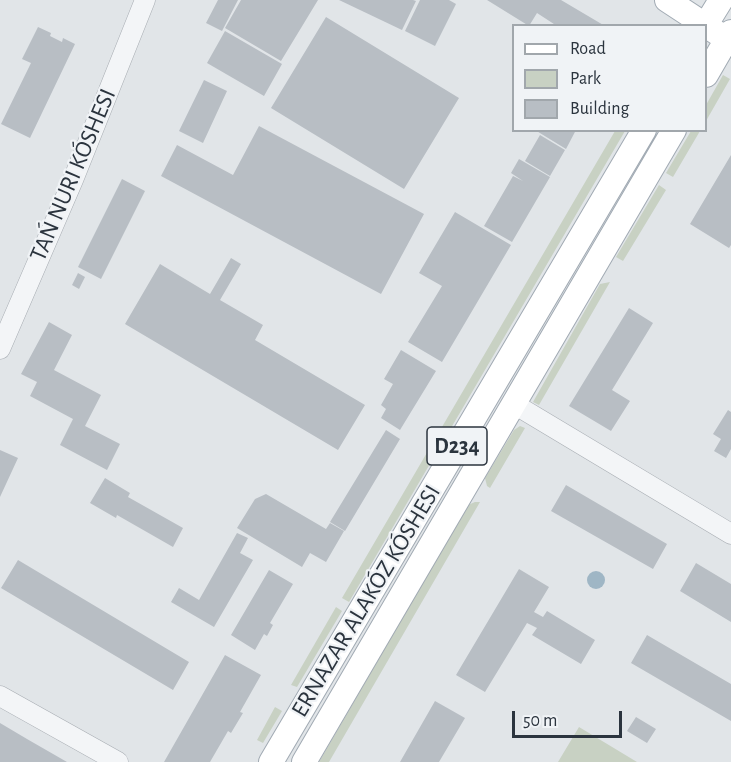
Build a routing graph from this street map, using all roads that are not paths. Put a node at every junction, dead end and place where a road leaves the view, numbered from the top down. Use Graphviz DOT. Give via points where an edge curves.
graph roads {
  1 [pos="145,0"];
  2 [pos="667,0"];
  3 [pos="721,0"];
  4 [pos="703,24"];
  5 [pos="706,24"];
  6 [pos="707,26"];
  7 [pos="729,38"];
  8 [pos="707,72"];
  9 [pos="643,132"];
  10 [pos="673,132"];
  11 [pos="0,349"];
  12 [pos="514,404"];
  13 [pos="449,460"];
  14 [pos="472,474"];
  15 [pos="418,513"];
  16 [pos="441,527"];
  17 [pos="731,534"];
  18 [pos="0,696"];
  19 [pos="118,762"];
  20 [pos="271,762"];
  21 [pos="304,762"];
  1 -- 11 [label="street"];
  2 -- 4 [label="main road"];
  3 -- 5 [label="main road"];
  6 -- 7 [label="main road"];
  7 -- 8 [label="main road"];
  9 -- 13 [label="main road, ERNAZAR ALAKÓZ KÓSHESI / D234"];
  10 -- 12 [label="main road, ERNAZAR ALAKÓZ KÓSHESI / D234"];
  12 -- 14 [label="main road, ERNAZAR ALAKÓZ KÓSHESI / D234"];
  12 -- 17 [label="street"];
  13 -- 14 [label="main road" via="449,469 455,476 464,478"];
  13 -- 15 [label="main road, ERNAZAR ALAKÓZ KÓSHESI / D234"];
  14 -- 16 [label="main road, ERNAZAR ALAKÓZ KÓSHESI / D234"];
  15 -- 16 [label="main road" via="434,512"];
  15 -- 20 [label="main road, ERNAZAR ALAKÓZ KÓSHESI / D234"];
  16 -- 21 [label="main road, ERNAZAR ALAKÓZ KÓSHESI / D234"];
  18 -- 19 [label="street"];
}
